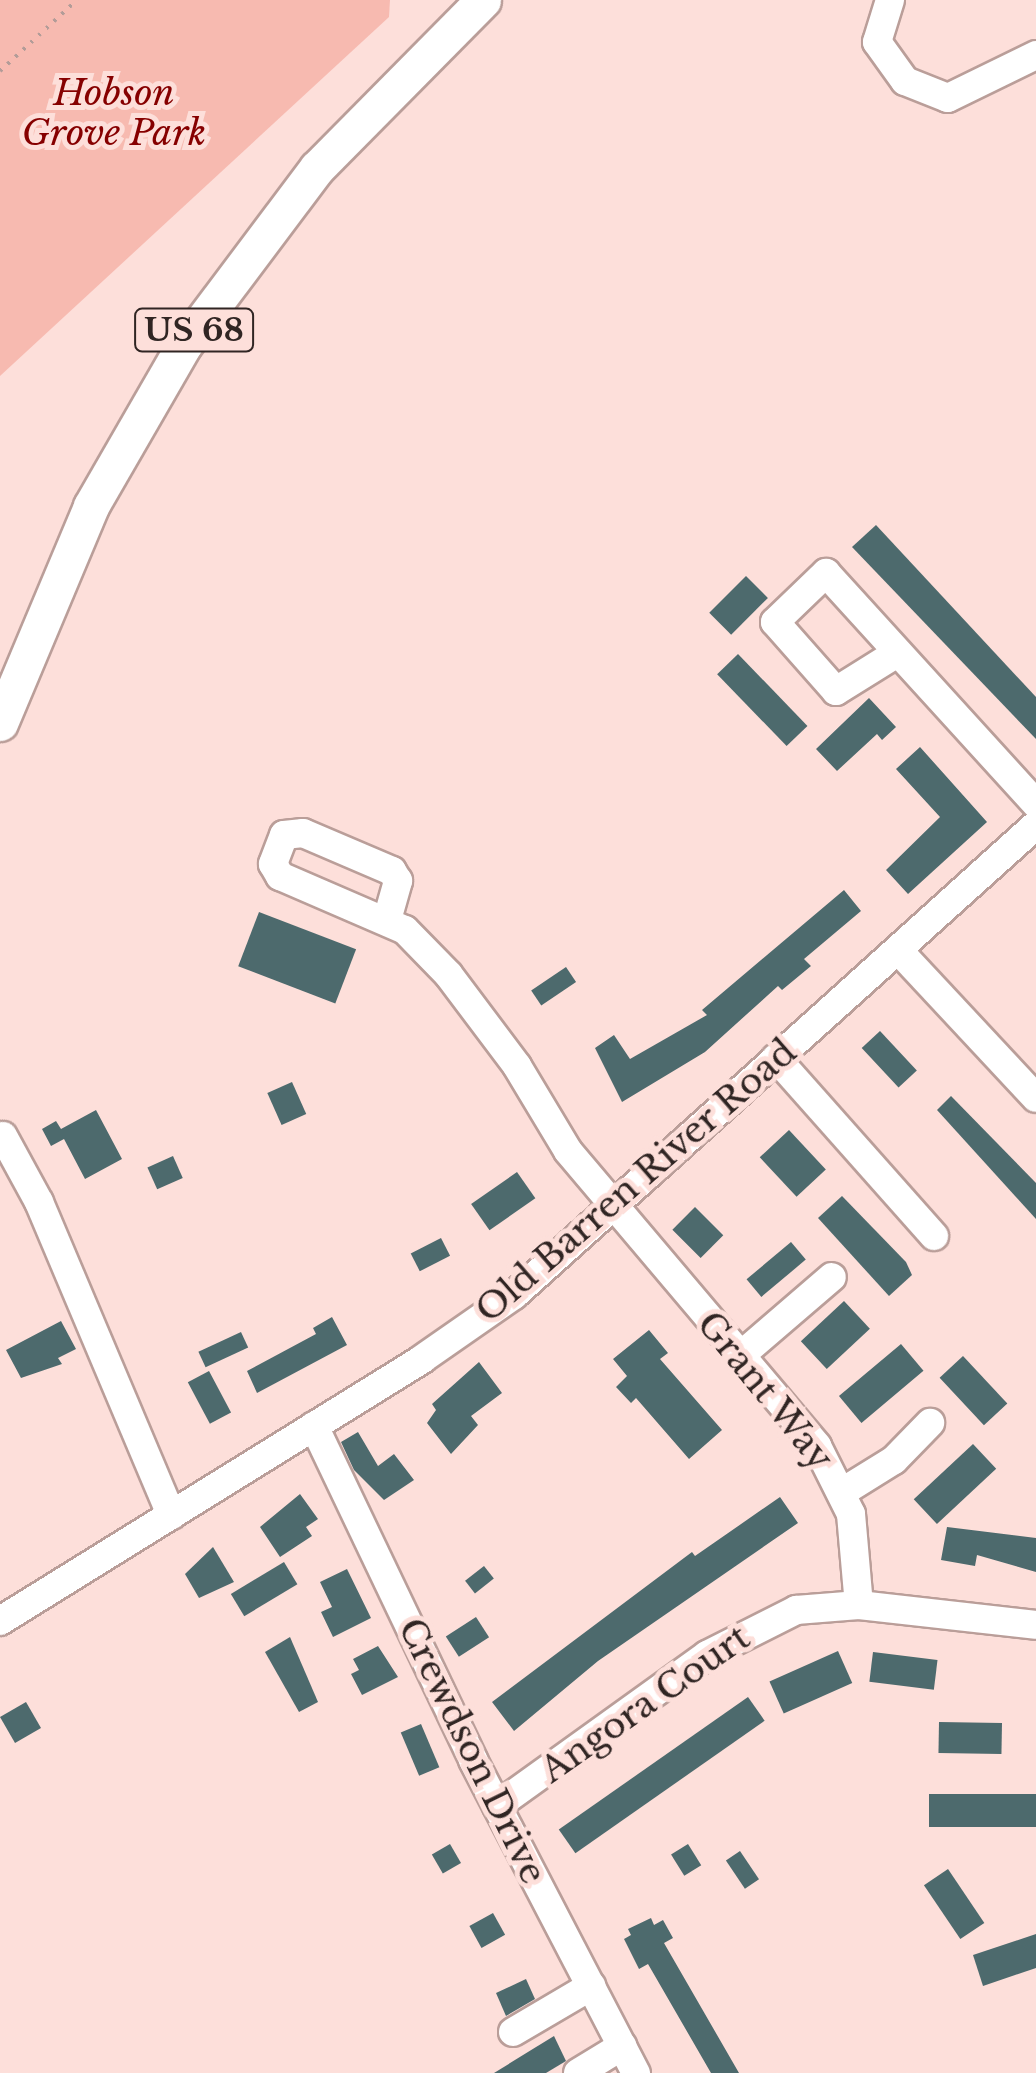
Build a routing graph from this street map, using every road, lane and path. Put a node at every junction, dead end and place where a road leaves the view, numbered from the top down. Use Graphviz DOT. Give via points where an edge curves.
graph roads {
  1 [pos="77,0"];
  2 [pos="484,0"];
  3 [pos="890,0"];
  4 [pos="1036,55"];
  5 [pos="0,71"];
  6 [pos="898,653"];
  7 [pos="0,723"];
  8 [pos="1036,804"];
  9 [pos="1036,825"];
  10 [pos="387,920"];
  11 [pos="898,950"];
  12 [pos="776,1058"];
  13 [pos="1036,1098"];
  14 [pos="2,1136"];
  15 [pos="611,1203"];
  16 [pos="934,1236"];
  17 [pos="832,1277"];
  18 [pos="740,1356"];
  19 [pos="930,1423"];
  20 [pos="314,1426"];
  21 [pos="844,1491"];
  22 [pos="170,1516"];
  23 [pos="858,1604"];
  24 [pos="0,1621"];
  25 [pos="1036,1625"];
  26 [pos="497,1806"];
  27 [pos="591,1986"];
  28 [pos="513,2032"];
  29 [pos="622,2046"];
  30 [pos="578,2073"];
  31 [pos="636,2073"];
  1 -- 5 [label="path"];
  2 -- 7 [label="main road, US 68" via="317,168 184,346 90,506"];
  3 -- 4 [label="street" via="877,42 904,81 948,98"];
  6 -- 8 [label="street"];
  9 -- 11 [label="street, Old Barren River Road"];
  10 -- 15 [label="street, Grant Way" via="448,974"];
  11 -- 12 [label="street, Old Barren River Road"];
  11 -- 13 [label="street"];
  12 -- 15 [label="street, Old Barren River Road"];
  12 -- 16 [label="street"];
  14 -- 22 [label="street" via="47,1219"];
  15 -- 18 [label="street, Grant Way"];
  15 -- 20 [label="street, Old Barren River Road" via="514,1295"];
  17 -- 18 [label="street"];
  18 -- 21 [label="street, Grant Way" via="800,1424"];
  19 -- 21 [label="street" via="894,1460"];
  20 -- 22 [label="street, Old Barren River Road"];
  20 -- 26 [label="street, Crewdson Drive"];
  21 -- 23 [label="street, Grant Way"];
  22 -- 24 [label="street, Old Barren River Road"];
  23 -- 25 [label="street, Angora Court"];
  23 -- 26 [label="street, Angora Court" via="796,1610 750,1629"];
  26 -- 27 [label="street, Crewdson Drive"];
  27 -- 28 [label="street"];
  27 -- 29 [label="street, Crewdson Drive"];
  29 -- 30 [label="street"];
  29 -- 31 [label="street, Crewdson Drive"];
}
